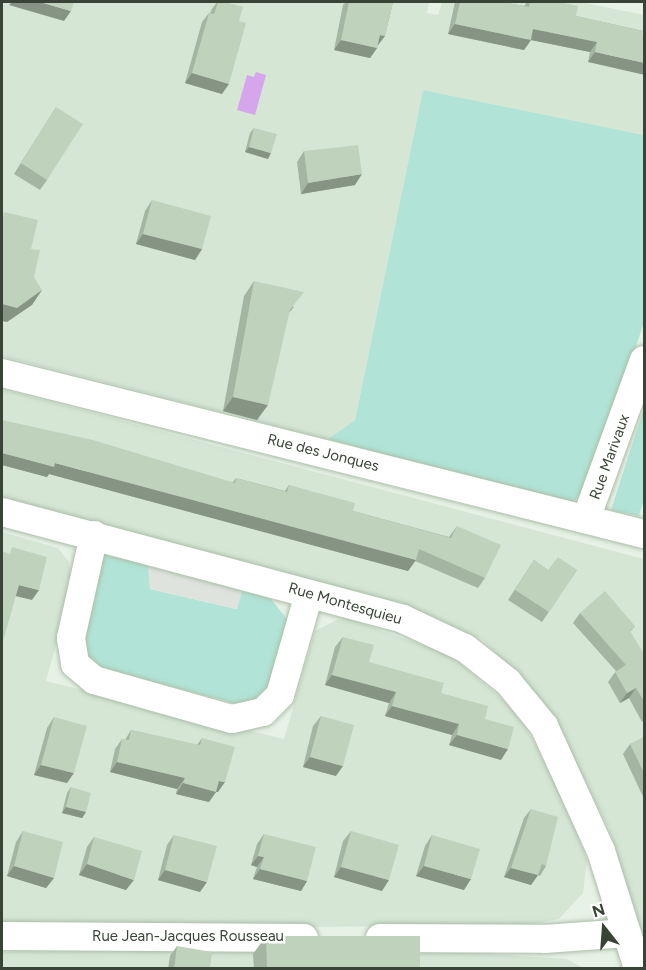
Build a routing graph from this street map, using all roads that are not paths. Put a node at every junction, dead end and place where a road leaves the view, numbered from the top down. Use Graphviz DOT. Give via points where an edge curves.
graph roads {
  1 [pos="645,360"];
  2 [pos="2,373"];
  3 [pos="2,512"];
  4 [pos="586,519"];
  5 [pos="645,534"];
  6 [pos="94,535"];
  7 [pos="309,594"];
  8 [pos="627,933"];
  9 [pos="2,936"];
  10 [pos="638,969"];
  1 -- 4 [label="street, Rue Marivaux"];
  2 -- 4 [label="street, Rue des Jonques"];
  3 -- 6 [label="street, Rue Montesquieu"];
  4 -- 5 [label="street, Rue des Jonques"];
  6 -- 7 [label="street, Rue Montesquieu"];
  6 -- 7 [label="street" via="71,638 75,664 94,680 232,719 263,712 280,695"];
  7 -- 8 [label="street, Rue Montesquieu" via="402,619 465,648 508,682 544,726 601,851"];
  8 -- 9 [label="street, Rue Jean-Jacques Rousseau" via="545,939"];
  8 -- 10 [label="street, Rue Montesquieu"];
}
